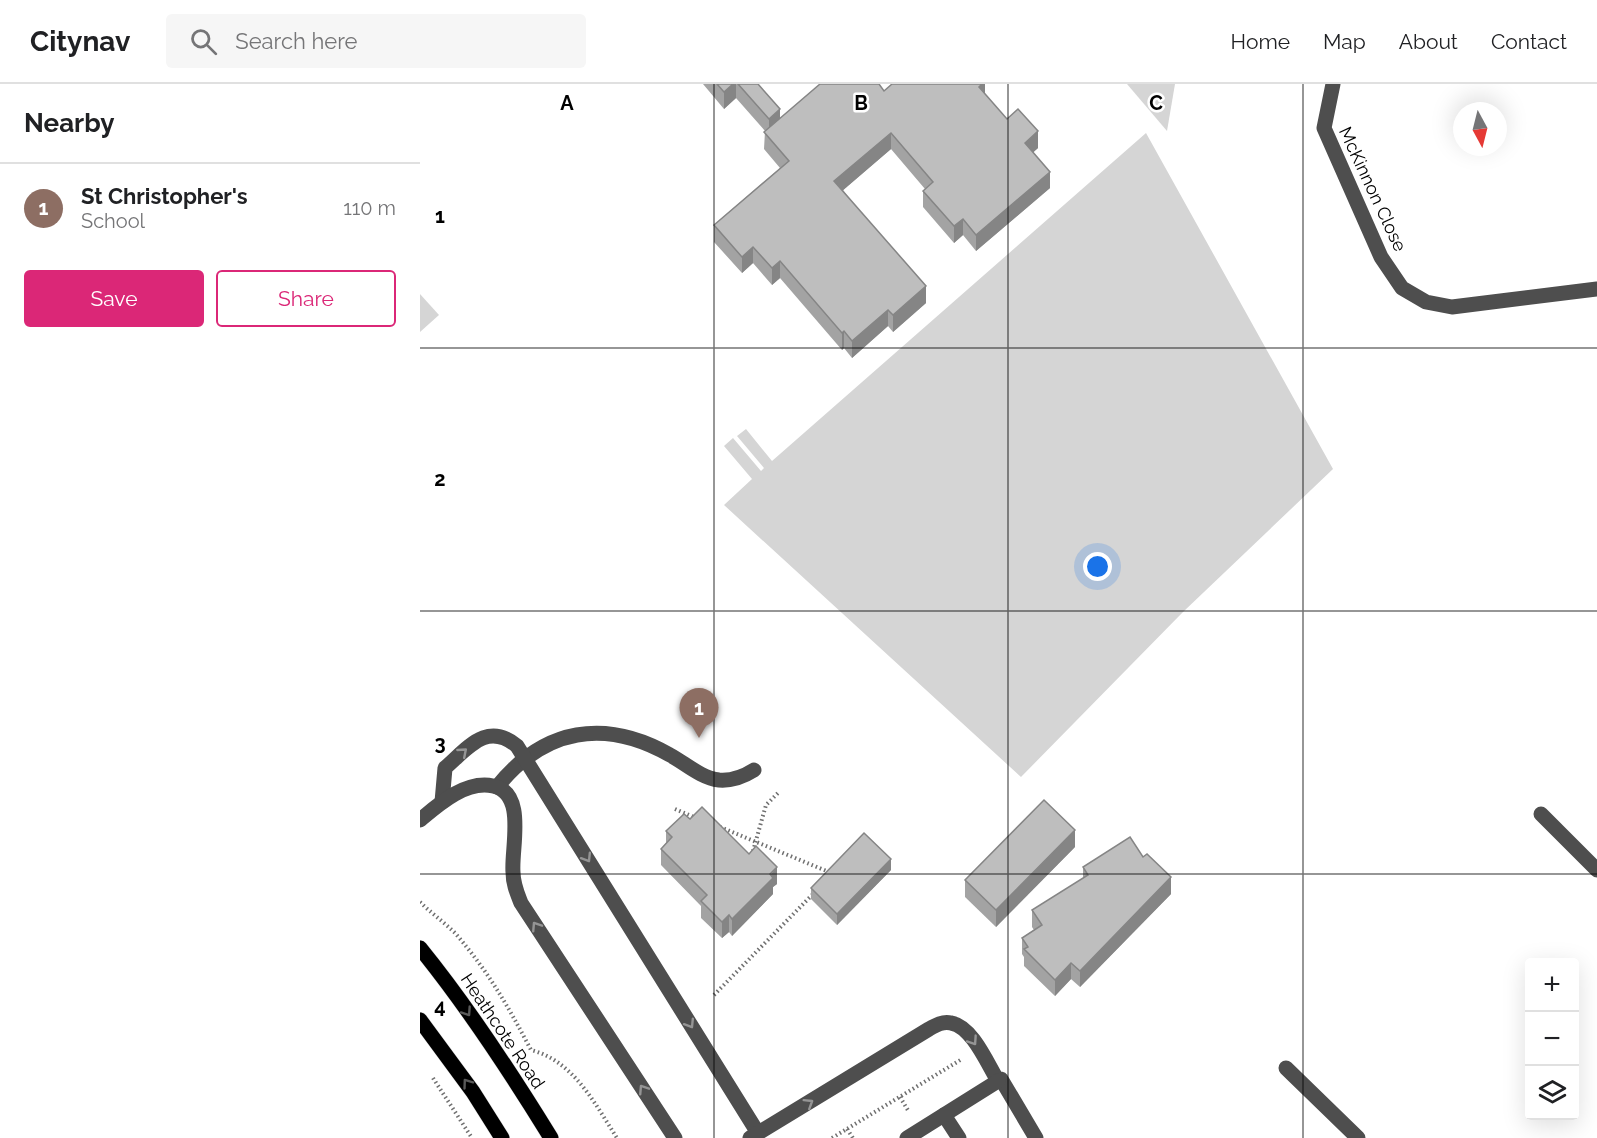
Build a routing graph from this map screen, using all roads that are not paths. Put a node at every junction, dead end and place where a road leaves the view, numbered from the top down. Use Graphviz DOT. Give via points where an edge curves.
graph roads {
  1 [pos="1333,84"];
  2 [pos="1597,289"];
  3 [pos="525,759"];
  4 [pos="754,770"];
  5 [pos="497,787"];
  6 [pos="441,802"];
  7 [pos="1541,814"];
  8 [pos="420,819"];
  9 [pos="1597,870"];
  10 [pos="420,948"];
  11 [pos="420,1020"];
  12 [pos="1286,1068"];
  13 [pos="998,1081"];
  14 [pos="944,1115"];
  15 [pos="754,1136"];
  16 [pos="502,1138"];
  17 [pos="551,1138"];
  18 [pos="675,1138"];
  19 [pos="907,1138"];
  20 [pos="959,1138"];
  21 [pos="1036,1138"];
  22 [pos="1358,1138"];
  1 -- 2 [label="street, McKinnon Close" via="1324,128 1381,257 1402,288 1426,302 1452,306"];
  3 -- 4 [label="street" via="562,738 605,732 660,750 710,778 733,779"];
  3 -- 5 [label="street"];
  6 -- 3 [label="street, one-way" via="445,768 484,737 507,738"];
  3 -- 15 [label="street, one-way"];
  5 -- 6 [label="street" via="476,786"];
  18 -- 5 [label="street, one-way" via="521,903 513,870 514,809 506,792"];
  6 -- 8 [label="street"];
  7 -- 9 [label="street"];
  10 -- 17 [label="main road, Heathcote Road, one-way"];
  16 -- 11 [label="main road, one-way"];
  12 -- 22 [label="street"];
  13 -- 14 [label="street"];
  15 -- 13 [label="street, one-way" via="937,1025 950,1022 962,1028"];
  13 -- 21 [label="street" via="1001,1079"];
  14 -- 19 [label="street"];
  14 -- 20 [label="street"];
}
